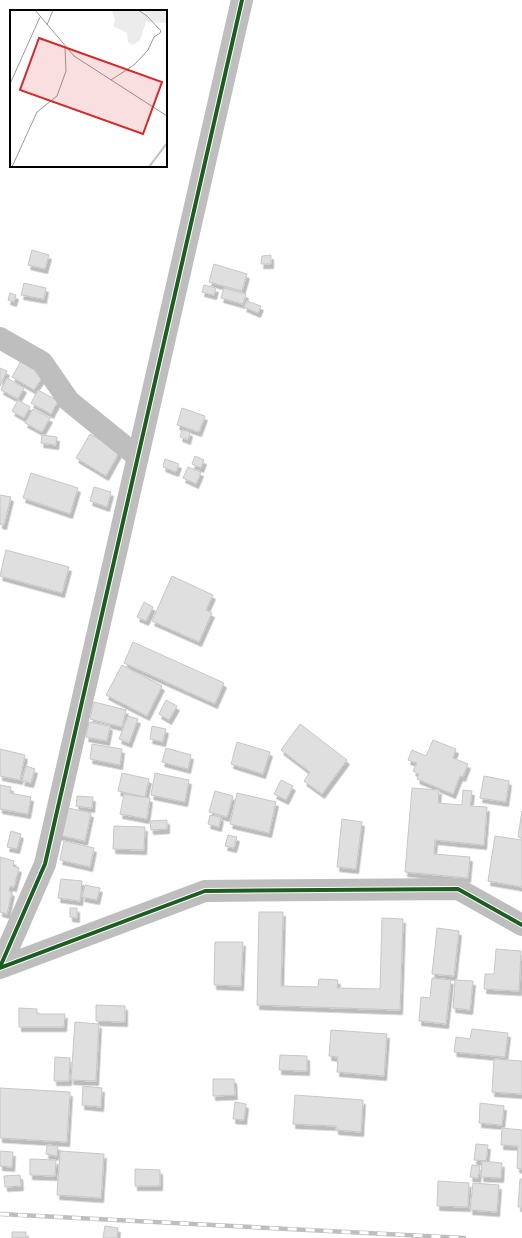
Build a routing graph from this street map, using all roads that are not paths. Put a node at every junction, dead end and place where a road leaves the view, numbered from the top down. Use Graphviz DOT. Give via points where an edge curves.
graph roads {
  1 [pos="242,0"];
  2 [pos="0,338"];
  3 [pos="138,457"];
  4 [pos="522,925"];
  5 [pos="0,968"];
  1 -- 3 [label="street"];
  2 -- 3 [label="street" via="42,362 69,401"];
  3 -- 5 [label="street" via="45,864"];
  4 -- 5 [label="street" via="458,889 205,891"];
}
